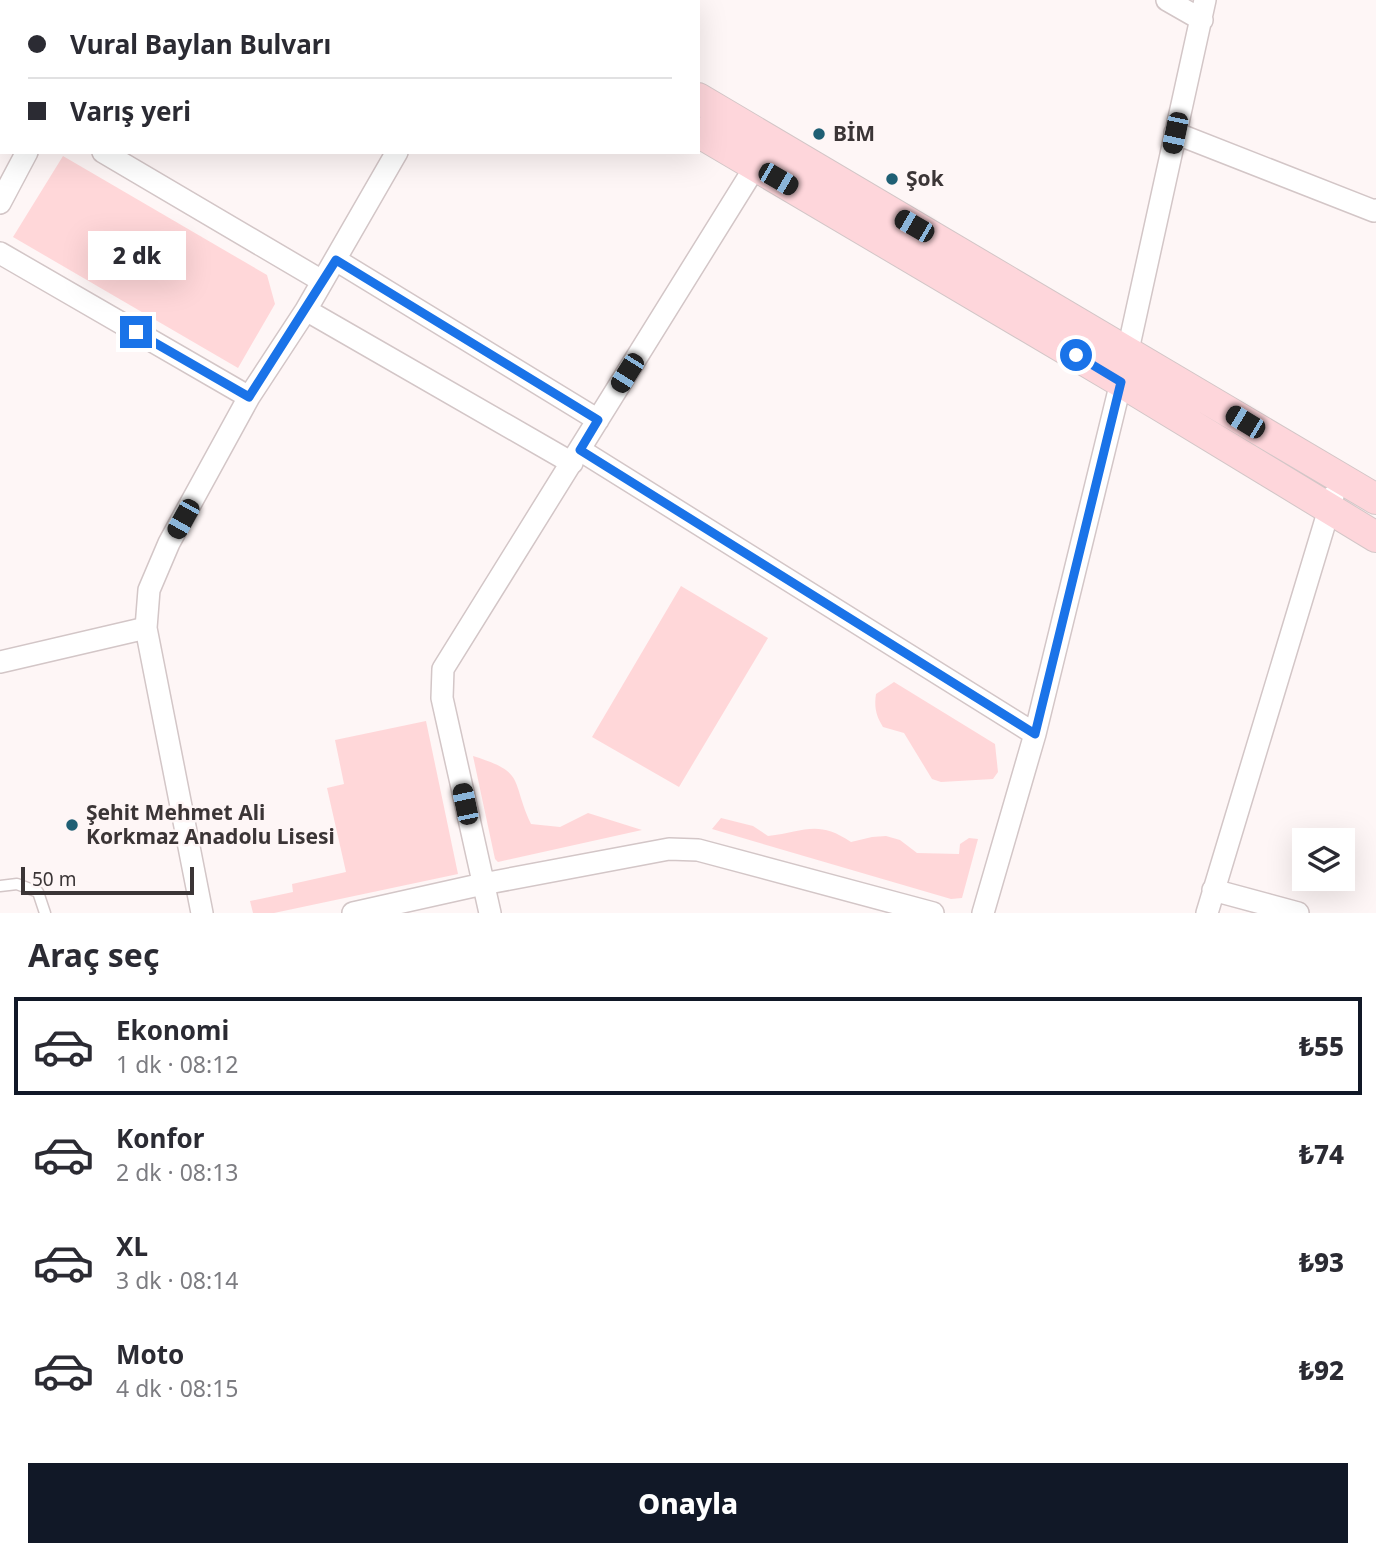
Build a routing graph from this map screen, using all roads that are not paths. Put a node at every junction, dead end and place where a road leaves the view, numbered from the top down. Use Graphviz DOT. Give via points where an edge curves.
graph roads {
  1 [pos="1167,0"];
  2 [pos="1203,10"];
  3 [pos="700,99"];
  4 [pos="700,133"];
  5 [pos="1175,133"];
  6 [pos="771,141"];
  7 [pos="26,154"];
  8 [pos="106,154"];
  9 [pos="396,154"];
  10 [pos="755,166"];
  11 [pos="0,203"];
  12 [pos="1376,210"];
  13 [pos="0,253"];
  14 [pos="336,260"];
  15 [pos="322,281"];
  16 [pos="306,310"];
  17 [pos="1128,353"];
  18 [pos="1121,382"];
  19 [pos="249,397"];
  20 [pos="598,420"];
  21 [pos="576,457"];
  22 [pos="1339,477"];
  23 [pos="1376,499"];
  24 [pos="1328,510"];
  25 [pos="1373,530"];
  26 [pos="146,628"];
  27 [pos="0,662"];
  28 [pos="1035,734"];
  29 [pos="483,884"];
  30 [pos="0,886"];
  31 [pos="1213,890"];
  32 [pos="44,913"];
  33 [pos="202,913"];
  34 [pos="353,913"];
  35 [pos="490,913"];
  36 [pos="933,913"];
  37 [pos="983,913"];
  38 [pos="1207,913"];
  39 [pos="1298,913"];
  1 -- 2 [label="street"];
  2 -- 5 [label="street"];
  3 -- 6 [label="main road"];
  4 -- 10 [label="main road"];
  5 -- 12 [label="street"];
  5 -- 17 [label="street"];
  6 -- 10 [label="street"];
  6 -- 17 [label="main road"];
  7 -- 11 [label="street"];
  8 -- 15 [label="street"];
  9 -- 14 [label="street"];
  10 -- 18 [label="main road"];
  10 -- 20 [label="street"];
  13 -- 19 [label="street"];
  14 -- 15 [label="street"];
  14 -- 20 [label="street"];
  15 -- 16 [label="street"];
  16 -- 19 [label="street"];
  16 -- 21 [label="street"];
  17 -- 18 [label="street"];
  17 -- 22 [label="main road"];
  18 -- 24 [label="main road"];
  18 -- 28 [label="street"];
  19 -- 26 [label="street" via="169,543 149,590"];
  20 -- 21 [label="street"];
  21 -- 28 [label="street"];
  21 -- 29 [label="street" via="443,669 442,698"];
  22 -- 23 [label="main road"];
  22 -- 24 [label="street"];
  24 -- 25 [label="main road"];
  24 -- 31 [label="street"];
  26 -- 27 [label="street"];
  26 -- 33 [label="street"];
  28 -- 37 [label="street"];
  29 -- 34 [label="street"];
  29 -- 35 [label="street"];
  29 -- 36 [label="street" via="636,854 698,850"];
  30 -- 32 [label="lane" via="17,884 38,892"];
  31 -- 38 [label="street"];
  31 -- 39 [label="street"];
}
